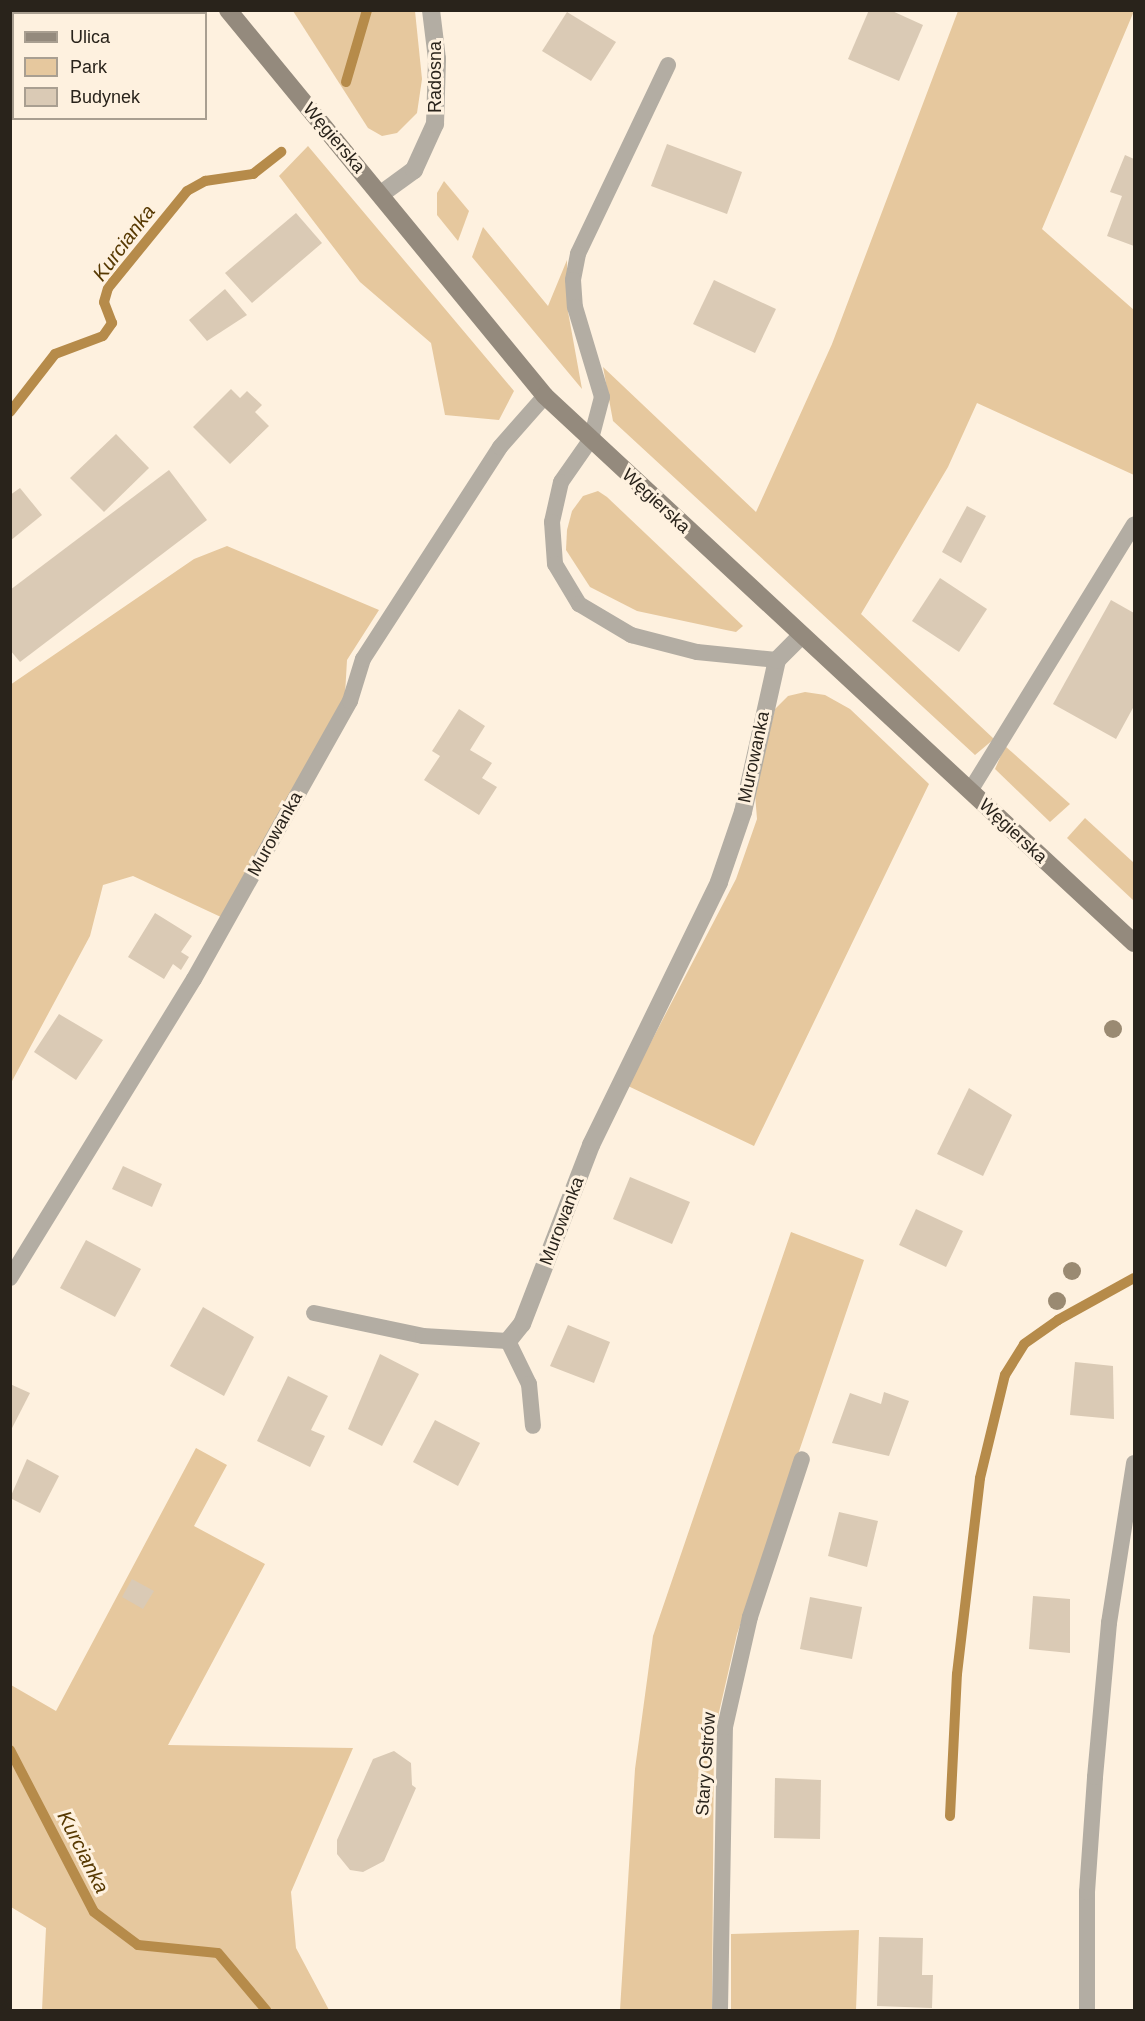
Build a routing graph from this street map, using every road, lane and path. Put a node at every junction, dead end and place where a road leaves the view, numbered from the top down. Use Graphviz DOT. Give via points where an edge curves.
graph roads {
  1 [pos="228,10"];
  2 [pos="431,10"];
  3 [pos="668,64"];
  4 [pos="381,194"];
  5 [pos="545,396"];
  6 [pos="591,439"];
  7 [pos="1134,524"];
  8 [pos="801,636"];
  9 [pos="777,660"];
  10 [pos="970,791"];
  11 [pos="1134,943"];
  12 [pos="10,1278"];
  13 [pos="314,1313"];
  14 [pos="508,1341"];
  15 [pos="533,1426"];
  16 [pos="802,1460"];
  17 [pos="1134,1463"];
  18 [pos="720,2010"];
  19 [pos="1088,2010"];
  1 -- 4 [label="main road, Węgierska"];
  2 -- 4 [label="street, Radosna" via="437,59 435,124 414,170"];
  3 -- 6 [label="lane" via="576,262 575,307 602,397"];
  4 -- 5 [label="main road, Węgierska"];
  5 -- 6 [label="main road, Węgierska"];
  5 -- 12 [label="lane, Murowanka" via="500,447 363,659 350,701 194,979"];
  6 -- 8 [label="main road, Węgierska"];
  6 -- 9 [label="lane" via="561,482 552,522 555,564 579,604 631,635 697,652"];
  7 -- 10 [label="lane"];
  8 -- 9 [label="street"];
  8 -- 10 [label="main road, Węgierska"];
  9 -- 14 [label="street, Murowanka" via="743,812 719,882 591,1144 522,1324"];
  10 -- 11 [label="main road, Węgierska"];
  13 -- 14 [label="lane" via="423,1336"];
  14 -- 15 [label="lane" via="529,1384"];
  16 -- 18 [label="lane, Stary Ostrów" via="750,1617 724,1727"];
  17 -- 19 [label="lane" via="1109,1623 1095,1777 1087,1892"];
}
